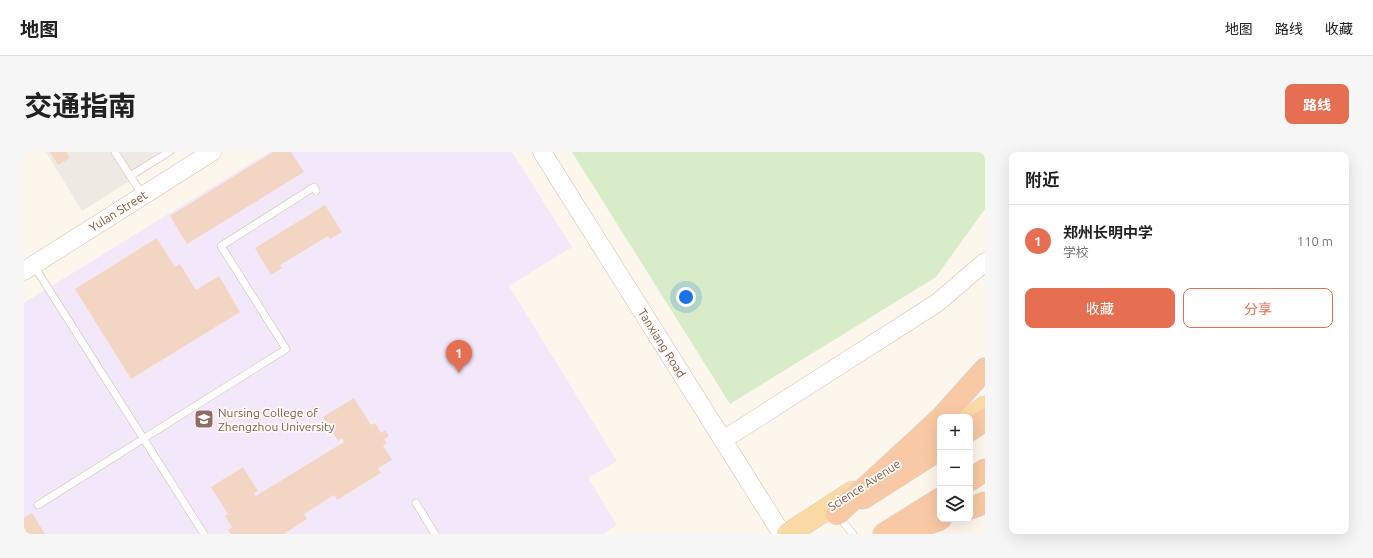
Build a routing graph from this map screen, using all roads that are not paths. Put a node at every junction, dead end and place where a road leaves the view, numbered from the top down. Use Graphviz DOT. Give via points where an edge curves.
graph roads {
  1 [pos="126,152"];
  2 [pos="169,152"];
  3 [pos="212,152"];
  4 [pos="542,152"];
  5 [pos="117,154"];
  6 [pos="130,176"];
  7 [pos="316,190"];
  8 [pos="143,196"];
  9 [pos="985,262"];
  10 [pos="29,268"];
  11 [pos="985,369"];
  12 [pos="985,393"];
  13 [pos="985,407"];
  14 [pos="947,414"];
  15 [pos="953,414"];
  16 [pos="973,415"];
  17 [pos="985,420"];
  18 [pos="937,426"];
  19 [pos="937,426"];
  20 [pos="973,428"];
  21 [pos="144,439"];
  22 [pos="723,440"];
  23 [pos="938,450"];
  24 [pos="985,470"];
  25 [pos="973,478"];
  26 [pos="985,481"];
  27 [pos="937,501"];
  28 [pos="977,502"];
  29 [pos="416,503"];
  30 [pos="38,505"];
  31 [pos="937,510"];
  32 [pos="837,514"];
  33 [pos="937,520"];
  34 [pos="204,534"];
  35 [pos="435,534"];
  36 [pos="782,534"];
  37 [pos="788,534"];
  38 [pos="853,534"];
  39 [pos="884,534"];
  40 [pos="899,534"];
  1 -- 5 [label="lane"];
  2 -- 6 [label="lane"];
  3 -- 8 [label="street, Yulan Street"];
  4 -- 22 [label="street, Tanxiang Road"];
  5 -- 6 [label="lane"];
  6 -- 8 [label="lane"];
  7 -- 21 [label="lane" via="314,187 221,246 286,348"];
  8 -- 10 [label="street, Yulan Street"];
  9 -- 22 [label="street" via="937,304"];
  10 -- 21 [label="lane"];
  11 -- 14 [label="highway"];
  12 -- 15 [label="highway"];
  13 -- 16 [label="main road"];
  17 -- 20 [label="highway"];
  18 -- 32 [label="highway, bridge"];
  19 -- 37 [label="main road, Science Avenue"];
  21 -- 30 [label="lane"];
  21 -- 34 [label="lane"];
  22 -- 36 [label="street, Tanxiang Road"];
  23 -- 32 [label="highway, bridge"];
  24 -- 25 [label="highway"];
  26 -- 28 [label="main road"];
  27 -- 39 [label="highway"];
  29 -- 35 [label="lane"];
  31 -- 40 [label="main road"];
  32 -- 38 [label="lane"];
  33 -- 40 [label="highway, bridge"];
}
